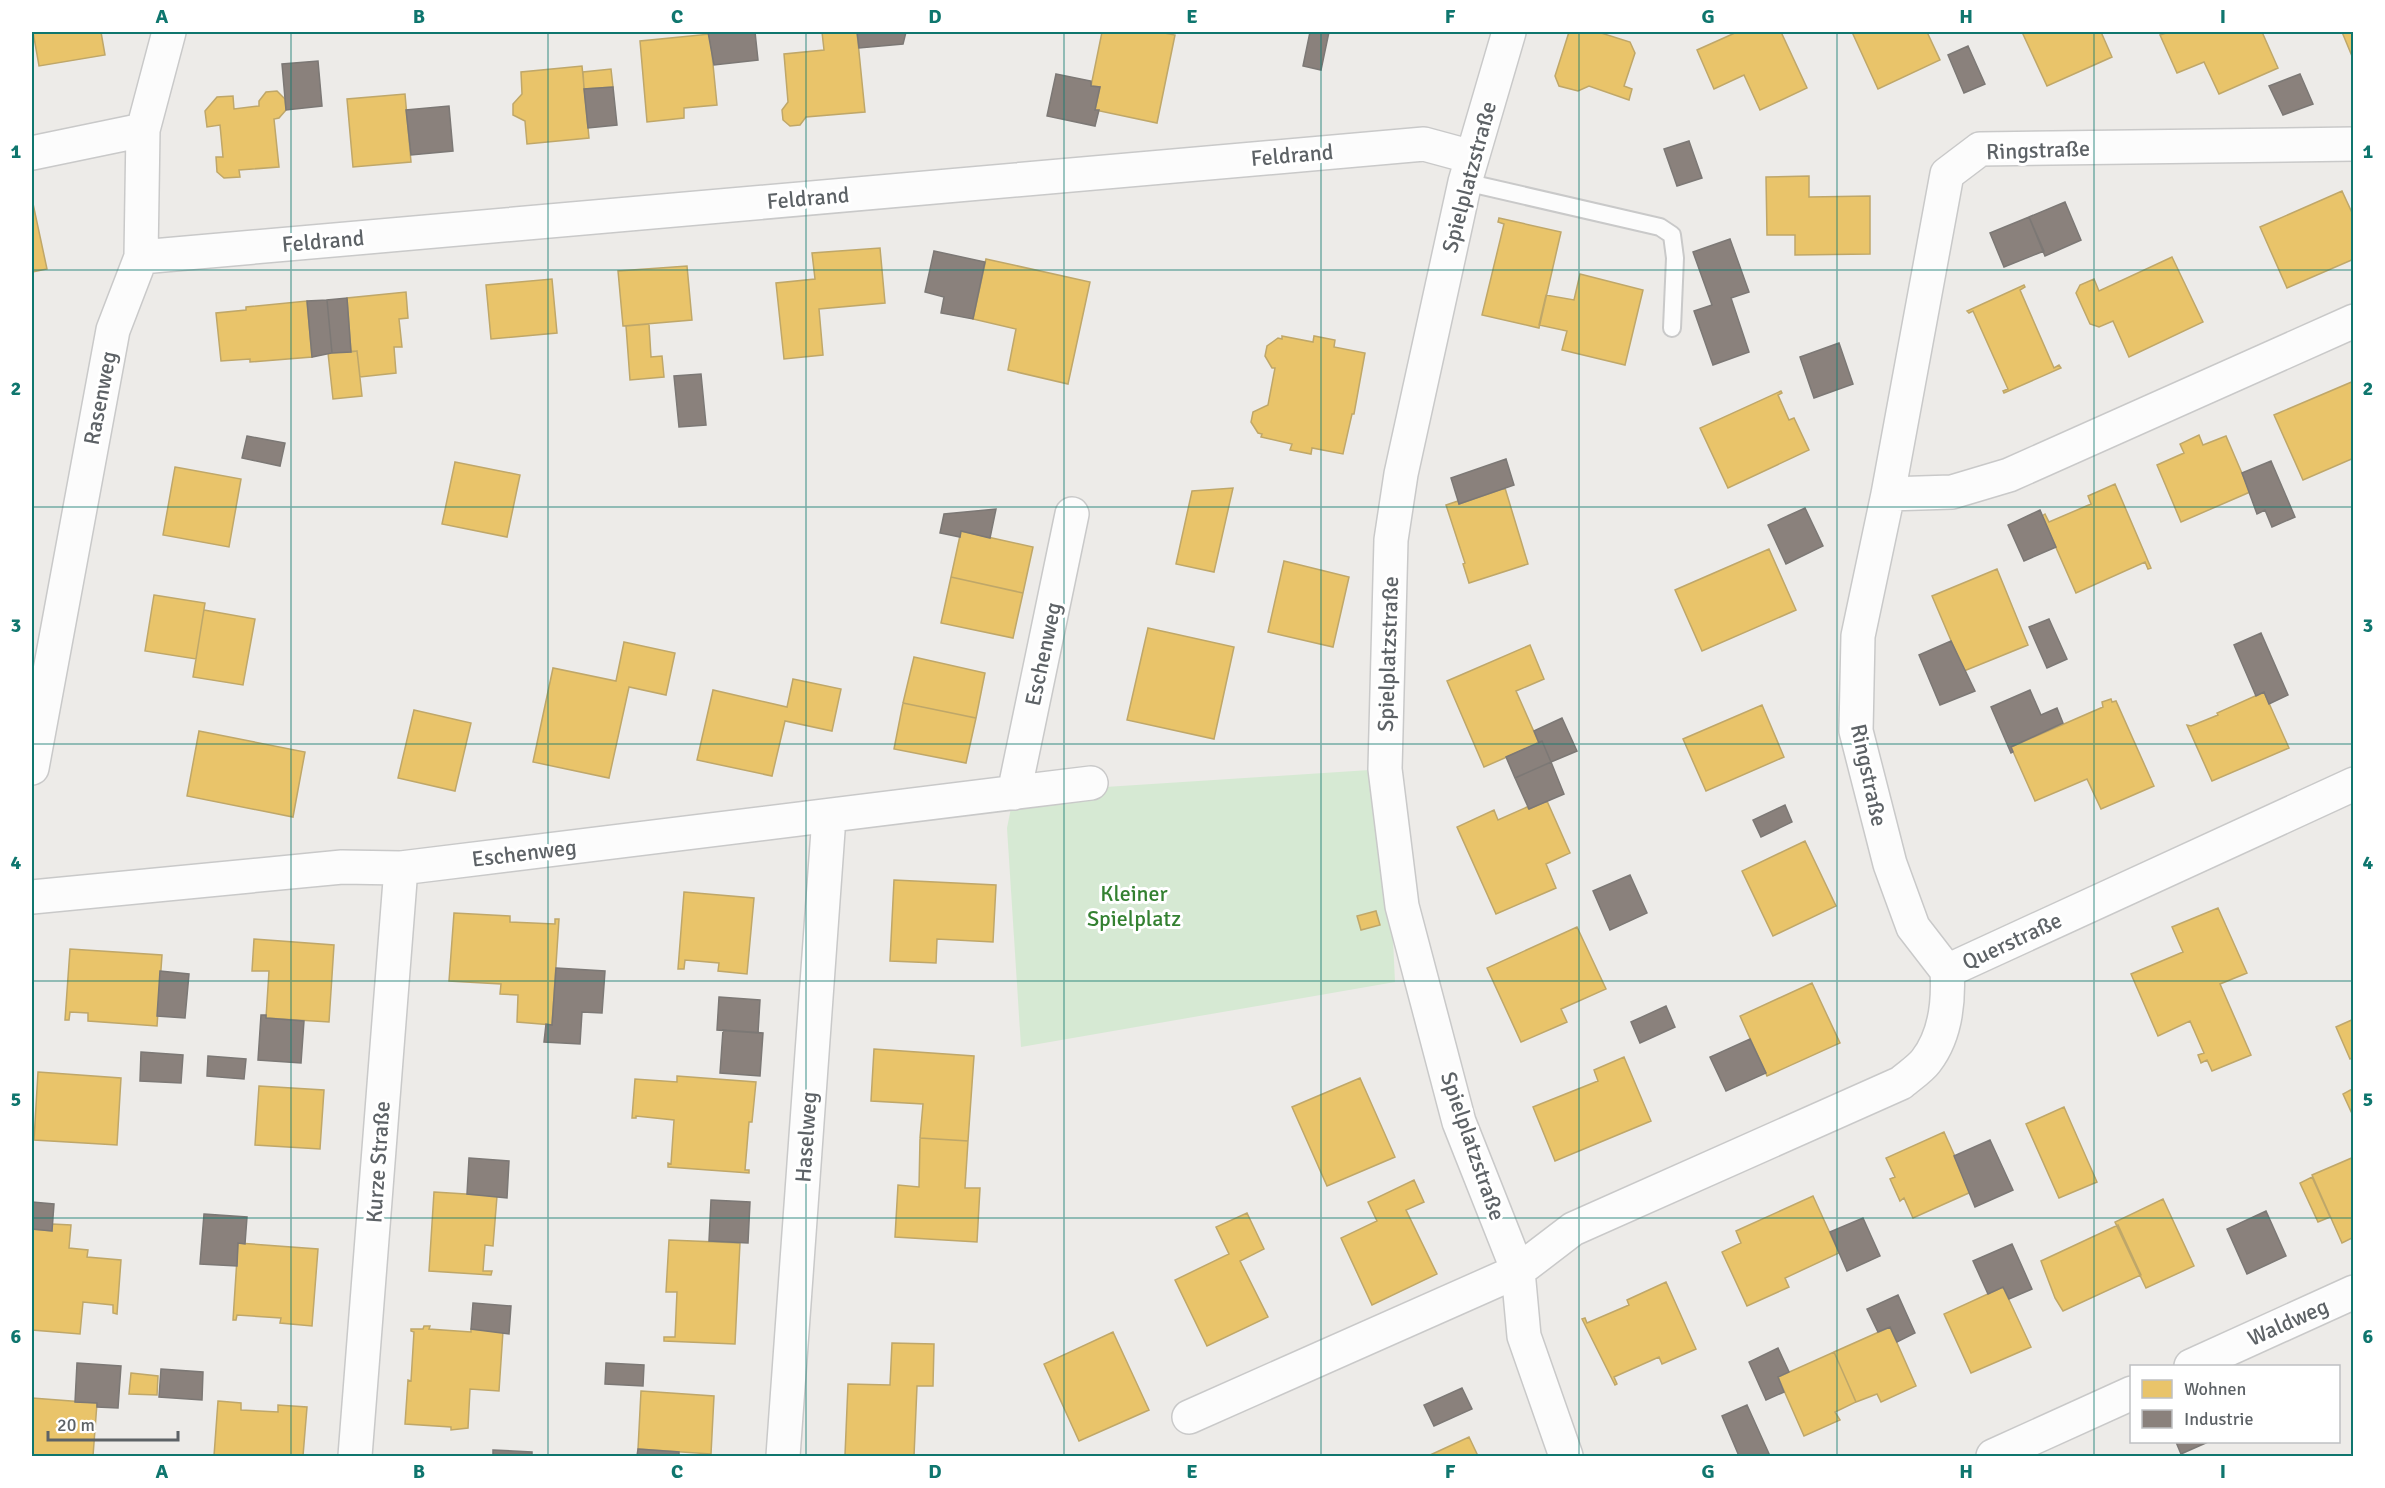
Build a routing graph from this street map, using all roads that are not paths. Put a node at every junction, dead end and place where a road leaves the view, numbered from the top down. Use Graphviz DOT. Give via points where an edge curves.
graph roads {
  1 [pos="168,32"];
  2 [pos="1509,32"];
  3 [pos="143,130"];
  4 [pos="2354,144"];
  5 [pos="32,153"];
  6 [pos="1469,170"];
  7 [pos="141,257"];
  8 [pos="2354,321"];
  9 [pos="1672,328"];
  10 [pos="1888,494"];
  11 [pos="1072,514"];
  12 [pos="32,768"];
  13 [pos="1090,783"];
  14 [pos="2354,784"];
  15 [pos="1014,793"];
  16 [pos="829,817"];
  17 [pos="401,868"];
  18 [pos="32,897"];
  19 [pos="1947,971"];
  20 [pos="1518,1271"];
  21 [pos="2354,1292"];
  22 [pos="2193,1365"];
  23 [pos="2130,1394"];
  24 [pos="1189,1417"];
  25 [pos="355,1456"];
  26 [pos="783,1456"];
  27 [pos="1566,1456"];
  28 [pos="1993,1456"];
  1 -- 3 [label="street, Rasenweg"];
  2 -- 6 [label="street, Spielplatzstraße"];
  3 -- 5 [label="street"];
  3 -- 7 [label="street, Rasenweg"];
  4 -- 10 [label="street, Ringstraße" via="1980,149 1947,174"];
  6 -- 7 [label="street, Feldrand" via="1424,144"];
  6 -- 9 [label="lane" via="1660,227 1672,235"];
  6 -- 20 [label="street, Spielplatzstraße" via="1401,474 1391,540 1385,769 1402,906 1459,1122"];
  7 -- 12 [label="street, Rasenweg" via="113,330"];
  8 -- 10 [label="street" via="2009,475 1952,492"];
  10 -- 19 [label="street, Ringstraße" via="1858,636 1856,731 1890,864 1913,927"];
  11 -- 15 [label="street, Eschenweg"];
  13 -- 15 [label="street, Eschenweg"];
  14 -- 19 [label="street, Querstraße"];
  15 -- 16 [label="street, Eschenweg"];
  16 -- 17 [label="street, Eschenweg"];
  16 -- 26 [label="street, Haselweg"];
  17 -- 18 [label="street, Eschenweg" via="342,867"];
  17 -- 25 [label="street, Kurze Straße"];
  19 -- 20 [label="street, Querstraße" via="1944,1026 1926,1061 1901,1083 1573,1229"];
  20 -- 24 [label="street"];
  20 -- 27 [label="street, Spielplatzstraße" via="1524,1336"];
  21 -- 22 [label="street, Waldweg"];
  23 -- 28 [label="street"];
}
